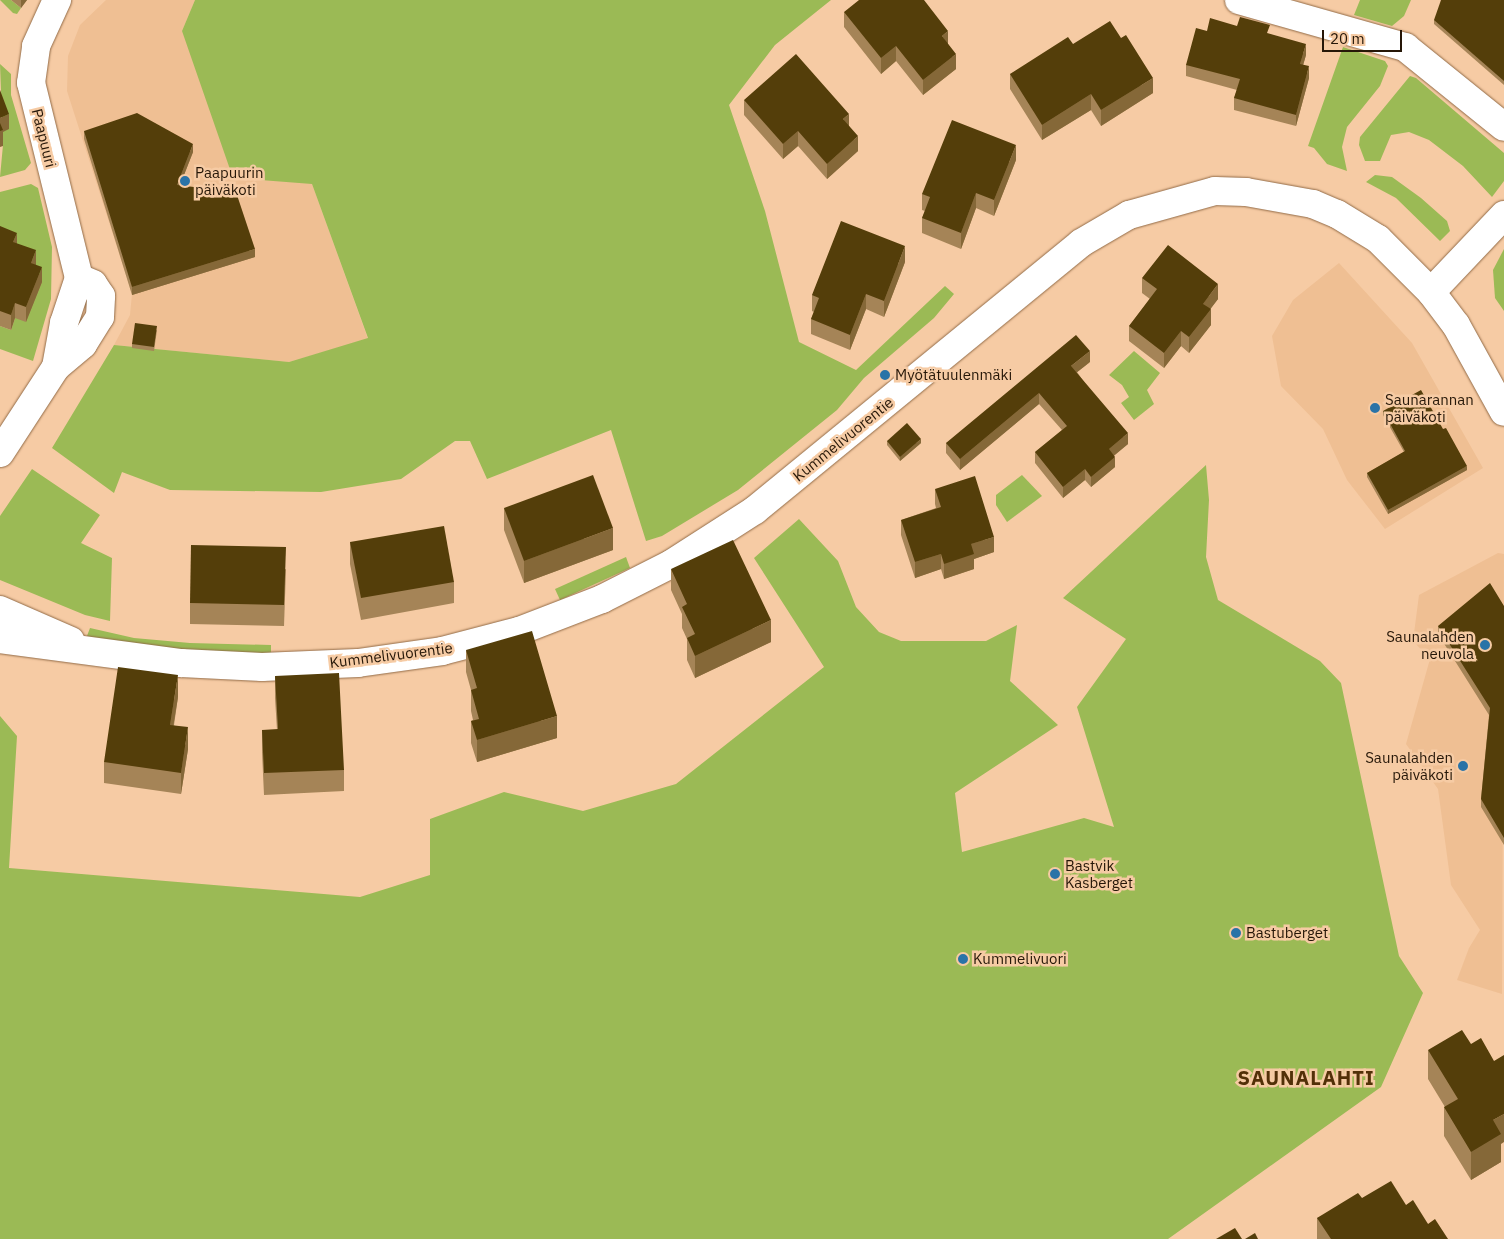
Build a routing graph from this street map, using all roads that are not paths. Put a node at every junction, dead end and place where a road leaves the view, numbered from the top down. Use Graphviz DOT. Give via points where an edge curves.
graph roads {
  1 [pos="57,0"];
  2 [pos="1239,0"];
  3 [pos="1504,127"];
  4 [pos="1504,215"];
  5 [pos="1431,292"];
  6 [pos="1504,412"];
  7 [pos="0,453"];
  8 [pos="0,610"];
  9 [pos="0,639"];
  10 [pos="90,650"];
  1 -- 7 [label="street, Paapuuri" via="36,46 31,83 78,278 64,323 56,367"];
  2 -- 3 [label="street" via="1405,47"];
  4 -- 5 [label="street"];
  5 -- 6 [label="street, Kummelivuorentie" via="1456,325"];
  5 -- 10 [label="street, Kummelivuorentie" via="1378,240 1337,214 1312,204 1246,192 1216,191 1170,201 1129,215 1081,243 755,510 671,564 602,599 519,631 442,651 358,663 253,666 181,663"];
  8 -- 10 [label="street, Kummelivuorentie"];
  9 -- 10 [label="street, Kummelivuorentie"];
}
